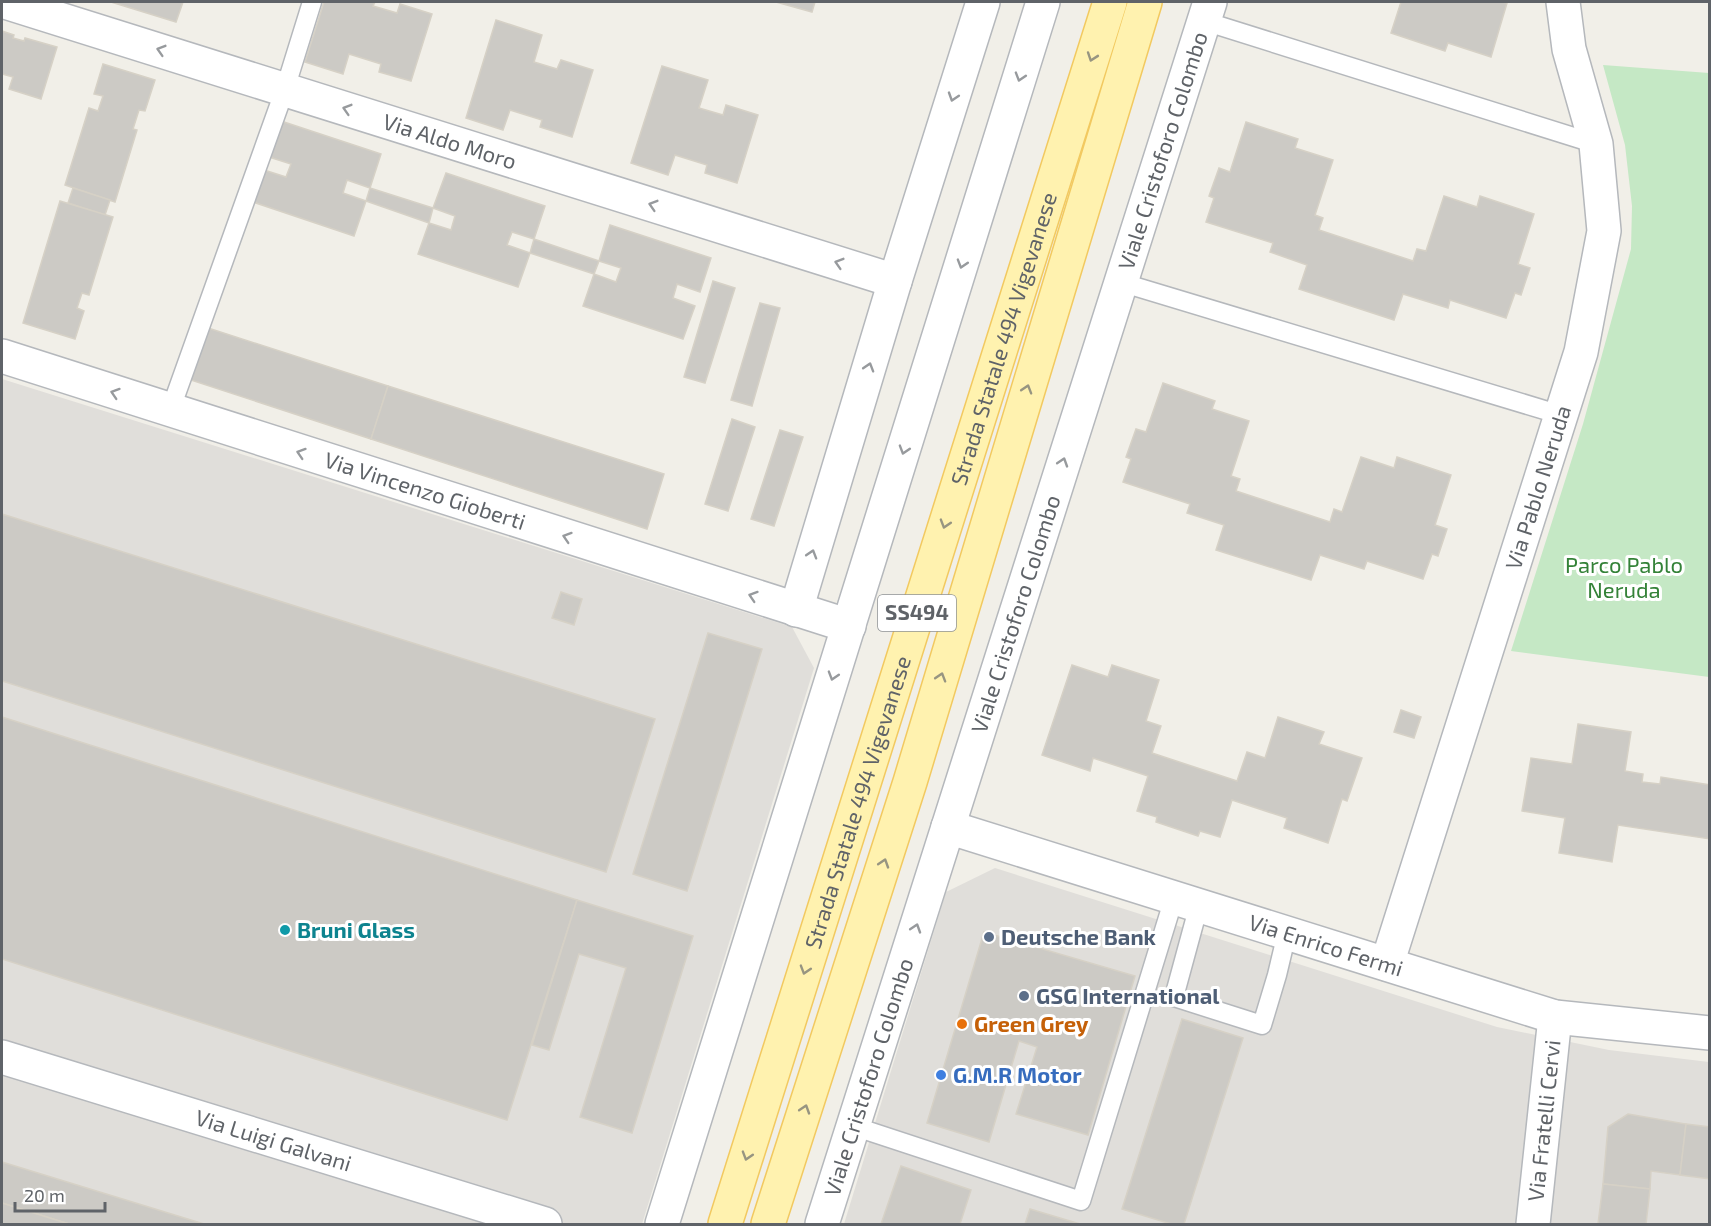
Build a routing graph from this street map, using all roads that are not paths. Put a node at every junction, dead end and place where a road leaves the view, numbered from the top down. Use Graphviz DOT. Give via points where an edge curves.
graph roads {
  1 [pos="5,2"];
  2 [pos="312,2"];
  3 [pos="983,2"];
  4 [pos="1043,2"];
  5 [pos="1110,2"];
  6 [pos="1145,2"];
  7 [pos="1563,2"];
  8 [pos="1207,11"];
  9 [pos="285,89"];
  10 [pos="1596,144"];
  11 [pos="895,281"];
  12 [pos="1120,282"];
  13 [pos="2,356"];
  14 [pos="170,411"];
  15 [pos="1561,415"];
  16 [pos="796,610"];
  17 [pos="849,626"];
  18 [pos="948,826"];
  19 [pos="1187,901"];
  20 [pos="1287,933"];
  21 [pos="1387,964"];
  22 [pos="1555,1017"];
  23 [pos="1710,1033"];
  24 [pos="2,1057"];
  25 [pos="853,1126"];
  26 [pos="545,1224"];
  27 [pos="662,1224"];
  28 [pos="725,1224"];
  29 [pos="768,1224"];
  30 [pos="822,1224"];
  31 [pos="1533,1224"];
  9 -- 1 [label="street, Via Aldo Moro, one-way"];
  2 -- 9 [label="lane"];
  3 -- 11 [label="street, one-way"];
  4 -- 17 [label="street, one-way"];
  5 -- 28 [label="main road, Strada Statale 494 Vigevanese / SS494, one-way"];
  29 -- 6 [label="main road, Strada Statale 494 Vigevanese / SS494, one-way" via="910,782"];
  7 -- 10 [label="street, Via Pablo Neruda" via="1569,49"];
  8 -- 10 [label="lane"];
  8 -- 12 [label="street, Viale Cristoforo Colombo"];
  11 -- 9 [label="street, Via Aldo Moro, one-way"];
  9 -- 14 [label="lane"];
  10 -- 15 [label="street, Via Pablo Neruda" via="1604,231 1581,352"];
  16 -- 11 [label="street, one-way"];
  12 -- 15 [label="lane"];
  18 -- 12 [label="street, Viale Cristoforo Colombo, one-way"];
  14 -- 13 [label="street, Via Vincenzo Gioberti, one-way"];
  16 -- 14 [label="street, Via Vincenzo Gioberti, one-way"];
  15 -- 21 [label="street, Via Pablo Neruda"];
  16 -- 17 [label="street, Via Vincenzo Gioberti"];
  17 -- 27 [label="street, one-way"];
  18 -- 19 [label="street, Via Enrico Fermi"];
  25 -- 18 [label="street, Viale Cristoforo Colombo, one-way"];
  19 -- 20 [label="street, Via Enrico Fermi"];
  19 -- 20 [label="lane" via="1174,997 1262,1025"];
  19 -- 25 [label="lane" via="1081,1201"];
  20 -- 21 [label="street, Via Enrico Fermi"];
  21 -- 22 [label="street, Via Enrico Fermi"];
  22 -- 23 [label="street, Via Enrico Fermi"];
  22 -- 31 [label="street, Via Fratelli Cervi"];
  24 -- 26 [label="street, Via Luigi Galvani"];
  25 -- 30 [label="street, Viale Cristoforo Colombo"];
}
